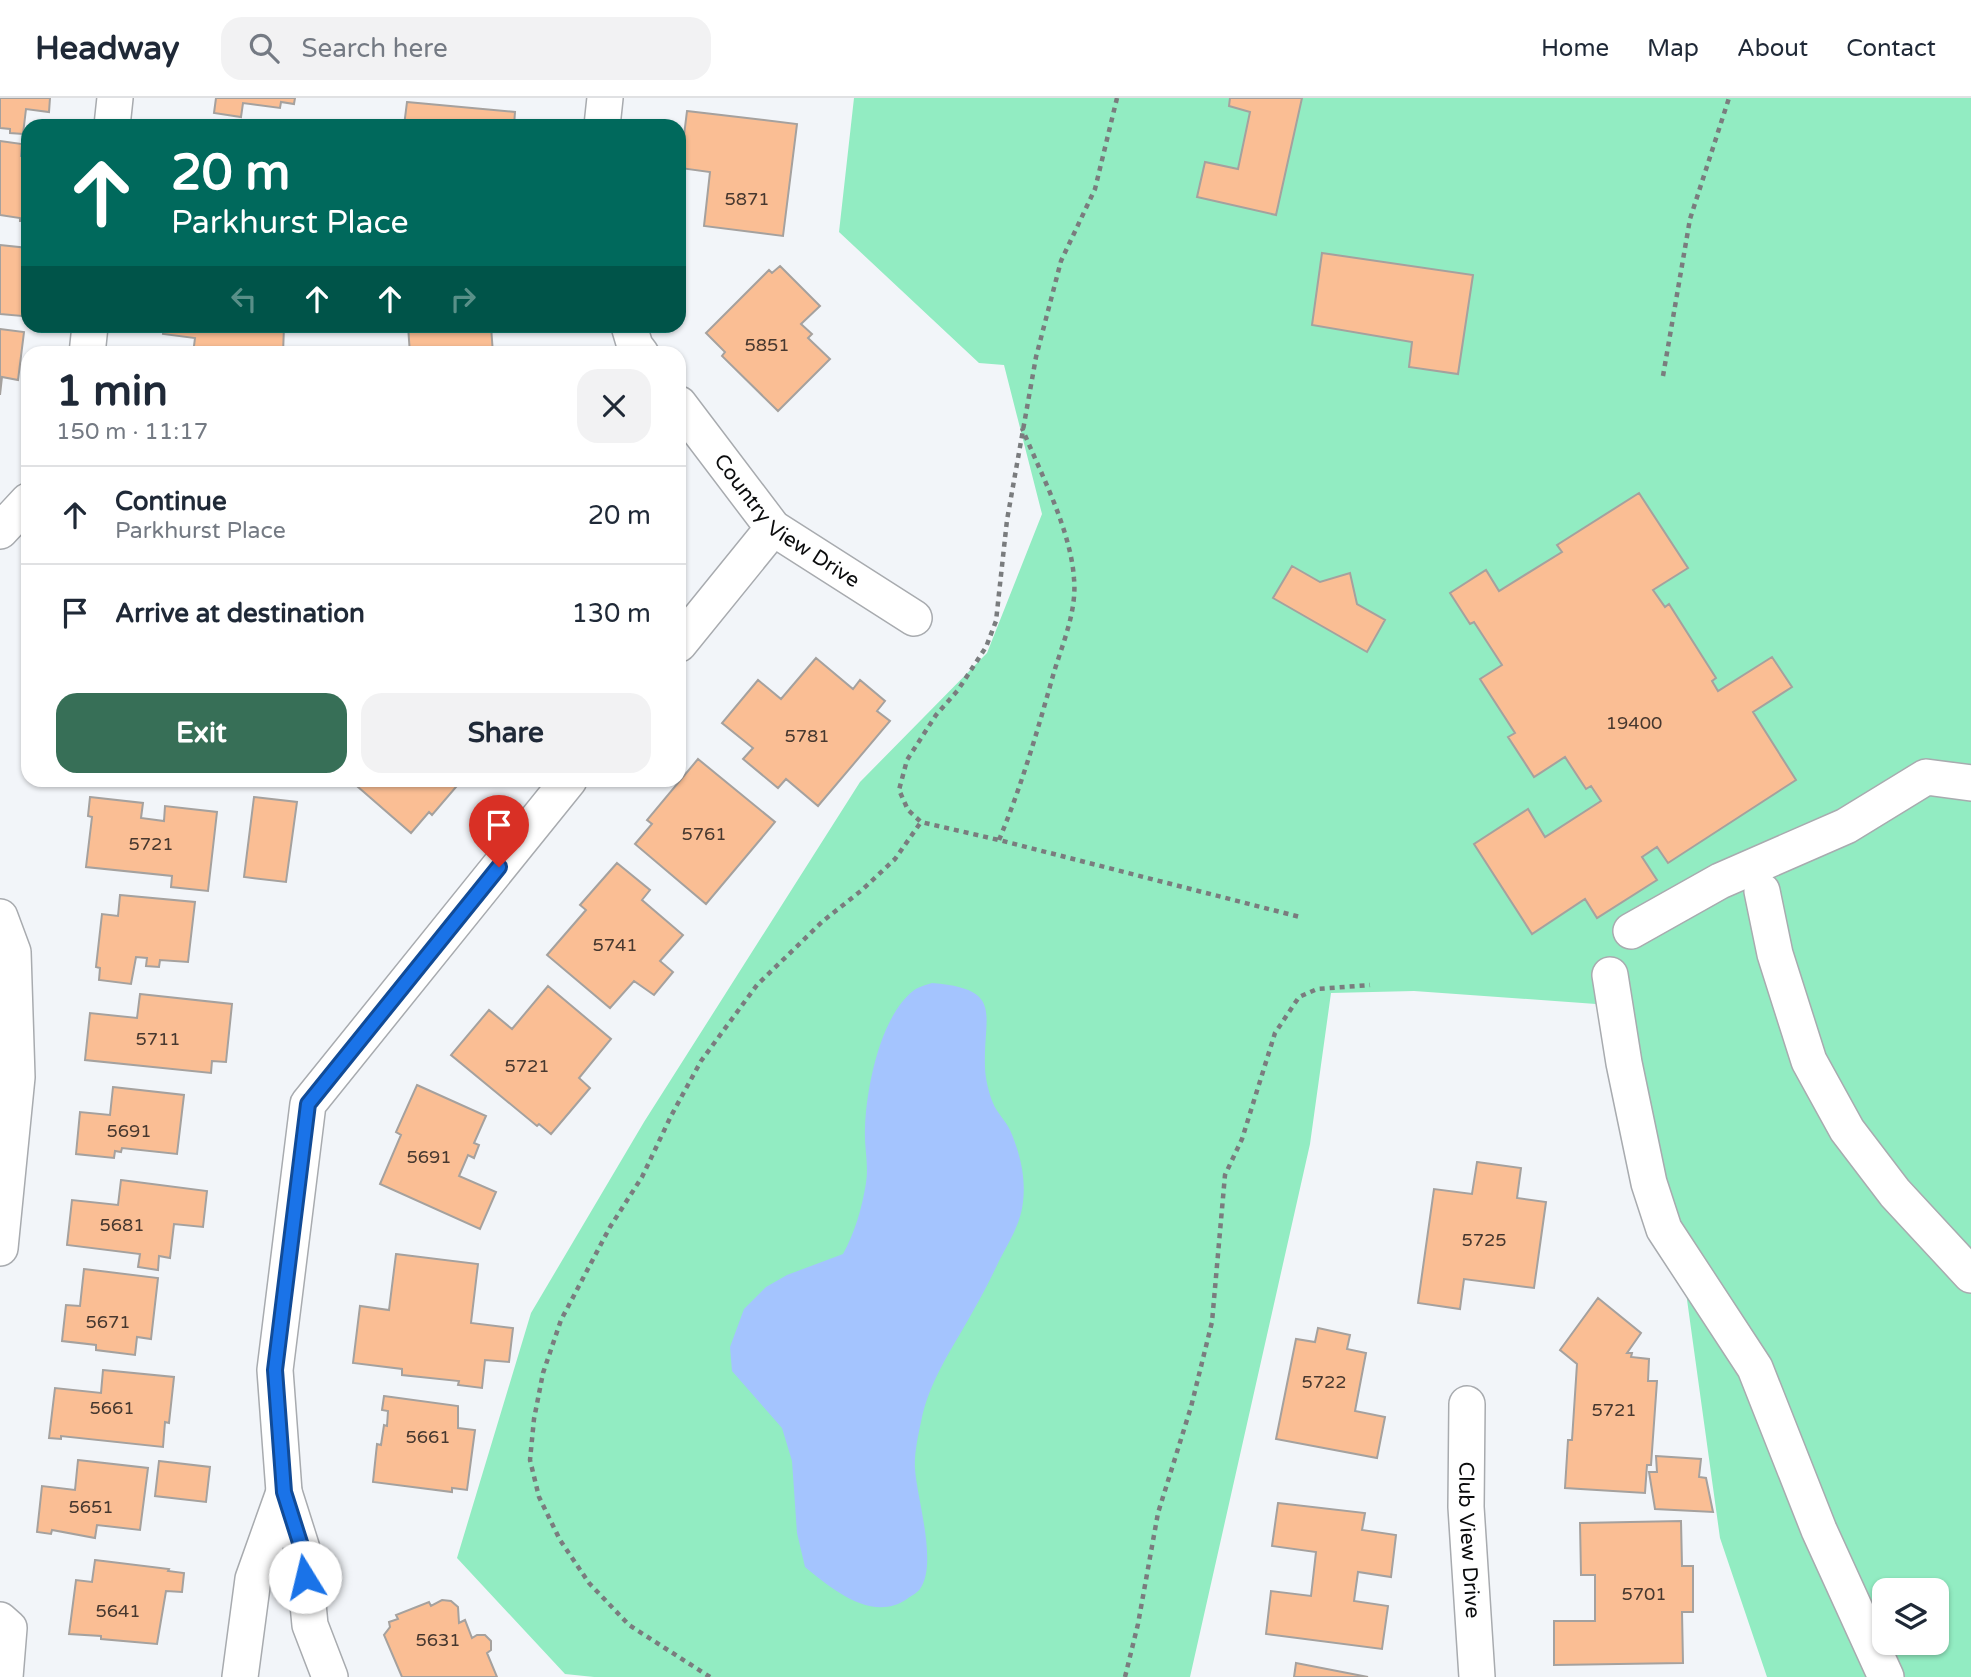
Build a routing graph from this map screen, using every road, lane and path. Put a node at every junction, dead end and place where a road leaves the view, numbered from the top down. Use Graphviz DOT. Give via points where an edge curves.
graph roads {
  1 [pos="115,98"];
  2 [pos="605,98"];
  3 [pos="1117,98"];
  4 [pos="1729,98"];
  5 [pos="113,119"];
  6 [pos="603,119"];
  7 [pos="1663,376"];
  8 [pos="686,413"];
  9 [pos="1022,428"];
  10 [pos="21,508"];
  11 [pos="773,528"];
  12 [pos="0,531"];
  13 [pos="914,618"];
  14 [pos="686,635"];
  15 [pos="1971,783"];
  16 [pos="563,787"];
  17 [pos="921,822"];
  18 [pos="999,840"];
  19 [pos="1762,891"];
  20 [pos="0,917"];
  21 [pos="1300,917"];
  22 [pos="1631,931"];
  23 [pos="1610,975"];
  24 [pos="1370,985"];
  25 [pos="0,1248"];
  26 [pos="1971,1275"];
  27 [pos="1467,1404"];
  28 [pos="284,1492"];
  29 [pos="0,1620"];
  30 [pos="5,1677"];
  31 [pos="240,1677"];
  32 [pos="330,1677"];
  33 [pos="710,1677"];
  34 [pos="1125,1677"];
  35 [pos="1476,1677"];
  36 [pos="1886,1677"];
  1 -- 5 [label="street"];
  2 -- 6 [label="street"];
  3 -- 9 [label="path" via="1095,189 1060,261"];
  4 -- 7 [label="path" via="1690,219"];
  8 -- 11 [label="street, Country View Drive"];
  9 -- 17 [label="path" via="996,621 986,647 907,760 899,790 908,810"];
  9 -- 18 [label="path" via="1063,527 1074,579 1071,615 1020,791"];
  10 -- 12 [label="street"];
  11 -- 13 [label="street, Country View Drive"];
  11 -- 14 [label="street"];
  15 -- 22 [label="street" via="1926,777 1846,827 1720,881"];
  16 -- 28 [label="street" via="308,1104 275,1370"];
  17 -- 18 [label="path"];
  17 -- 33 [label="path" via="895,859 757,985 701,1061 561,1320 543,1373 530,1460 539,1497 559,1540 589,1583 628,1625"];
  18 -- 21 [label="path"];
  19 -- 26 [label="street" via="1775,954 1810,1061 1840,1118 1895,1193"];
  20 -- 25 [label="street" via="13,952 17,1077"];
  23 -- 36 [label="street" via="1649,1183 1664,1229 1755,1368 1819,1530"];
  24 -- 34 [label="path" via="1317,989 1299,997 1276,1033 1242,1139 1225,1175 1212,1322 1158,1513"];
  27 -- 35 [label="street, Club View Drive" via="1466,1507"];
  28 -- 31 [label="street" via="253,1579"];
  28 -- 32 [label="street" via="303,1552 310,1625"];
  29 -- 30 [label="street" via="9,1628"];
}
